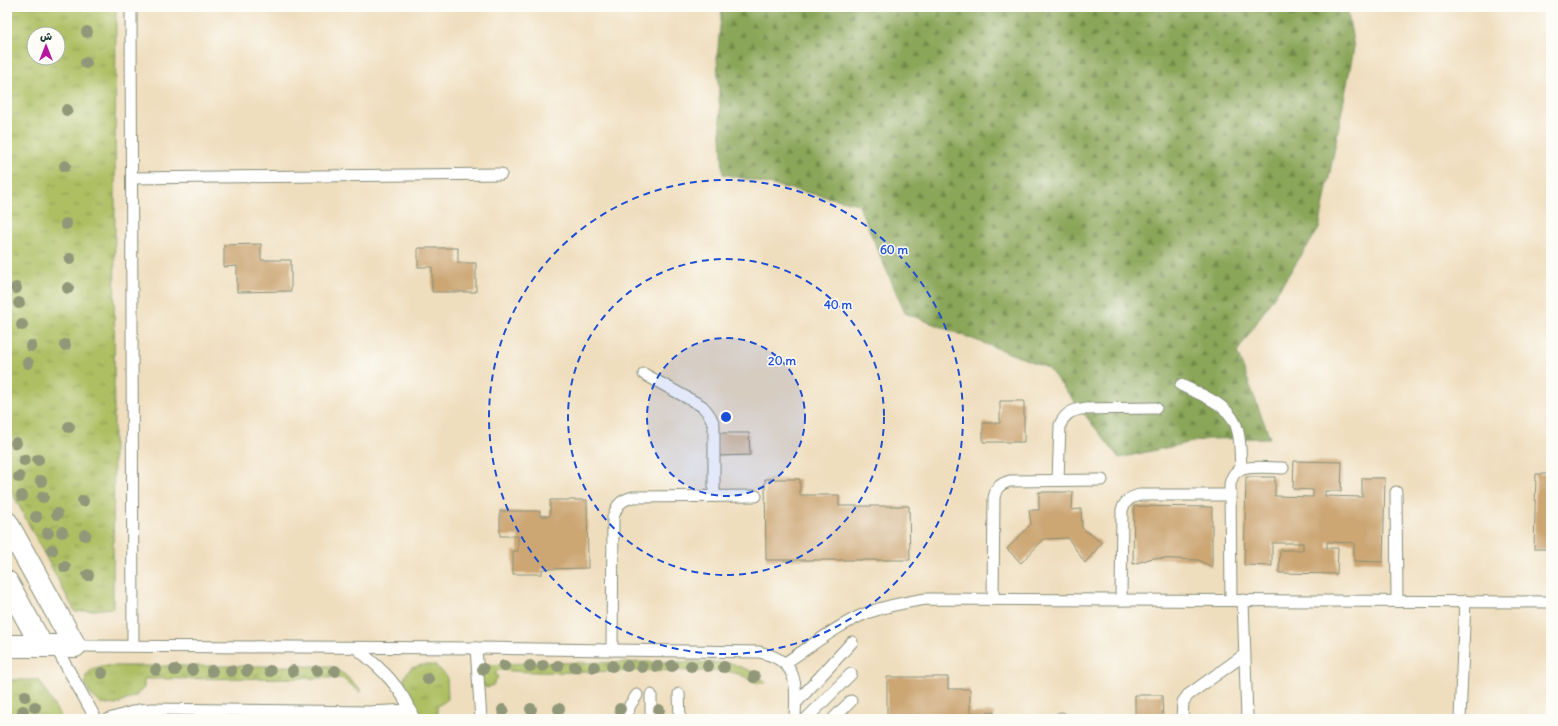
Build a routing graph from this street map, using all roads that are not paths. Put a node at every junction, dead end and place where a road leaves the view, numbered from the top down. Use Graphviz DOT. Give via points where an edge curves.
graph roads {
  1 [pos="131,7"];
  2 [pos="500,174"];
  3 [pos="132,178"];
  4 [pos="644,374"];
  5 [pos="1181,385"];
  6 [pos="1156,408"];
  7 [pos="1283,468"];
  8 [pos="1241,469"];
  9 [pos="1058,480"];
  10 [pos="1102,480"];
  11 [pos="1396,492"];
  12 [pos="714,496"];
  13 [pos="756,496"];
  14 [pos="1230,496"];
  15 [pos="7,523"];
  16 [pos="7,582"];
  17 [pos="993,599"];
  18 [pos="1121,600"];
  19 [pos="1231,600"];
  20 [pos="1243,600"];
  21 [pos="1397,601"];
  22 [pos="1465,601"];
  23 [pos="1551,602"];
  24 [pos="852,642"];
  25 [pos="7,646"];
  26 [pos="57,646"];
  27 [pos="133,646"];
  28 [pos="356,648"];
  29 [pos="476,648"];
  30 [pos="612,650"];
  31 [pos="1244,655"];
  32 [pos="785,663"];
  33 [pos="851,674"];
  34 [pos="679,694"];
  35 [pos="637,695"];
  36 [pos="651,695"];
  37 [pos="851,701"];
  38 [pos="796,703"];
  39 [pos="412,715"];
  40 [pos="96,719"];
  41 [pos="110,719"];
  42 [pos="481,719"];
  43 [pos="626,719"];
  44 [pos="651,719"];
  45 [pos="680,719"];
  46 [pos="795,719"];
  47 [pos="806,719"];
  48 [pos="833,719"];
  49 [pos="1182,719"];
  50 [pos="1246,719"];
  51 [pos="1460,719"];
  1 -- 3 [label="lane"];
  2 -- 3 [label="lane"];
  3 -- 27 [label="lane"];
  4 -- 12 [label="lane" via="702,406 712,418"];
  5 -- 8 [label="lane" via="1219,405 1235,421"];
  6 -- 9 [label="lane" via="1080,409 1067,414 1060,425"];
  7 -- 8 [label="lane"];
  8 -- 14 [label="lane" via="1232,478"];
  9 -- 10 [label="lane"];
  9 -- 17 [label="lane" via="1010,481 1002,483 996,489"];
  11 -- 21 [label="lane"];
  12 -- 13 [label="lane"];
  12 -- 30 [label="lane" via="633,497 623,500 616,508 613,518"];
  14 -- 18 [label="lane" via="1133,496 1128,499 1122,510"];
  14 -- 19 [label="lane"];
  15 -- 26 [label="street"];
  16 -- 26 [label="street"];
  17 -- 18 [label="lane"];
  17 -- 32 [label="lane" via="926,599 895,604 865,614"];
  18 -- 19 [label="lane"];
  19 -- 20 [label="lane"];
  20 -- 21 [label="lane"];
  20 -- 31 [label="lane"];
  21 -- 22 [label="lane"];
  22 -- 23 [label="lane"];
  22 -- 51 [label="lane"];
  24 -- 38 [label="lane"];
  25 -- 26 [label="street"];
  26 -- 27 [label="lane"];
  26 -- 40 [label="lane"];
  27 -- 28 [label="lane"];
  28 -- 29 [label="lane"];
  28 -- 39 [label="lane" via="378,665 397,687"];
  29 -- 30 [label="lane"];
  29 -- 42 [label="lane"];
  30 -- 32 [label="lane" via="759,652 773,655"];
  31 -- 49 [label="lane" via="1188,695 1184,702"];
  31 -- 50 [label="lane"];
  32 -- 38 [label="lane" via="795,682"];
  33 -- 47 [label="lane"];
  34 -- 45 [label="lane"];
  35 -- 43 [label="lane" via="630,705"];
  36 -- 44 [label="lane"];
  37 -- 48 [label="lane"];
  38 -- 46 [label="lane"];
  39 -- 41 [label="lane" via="152,709 138,710"];
}
